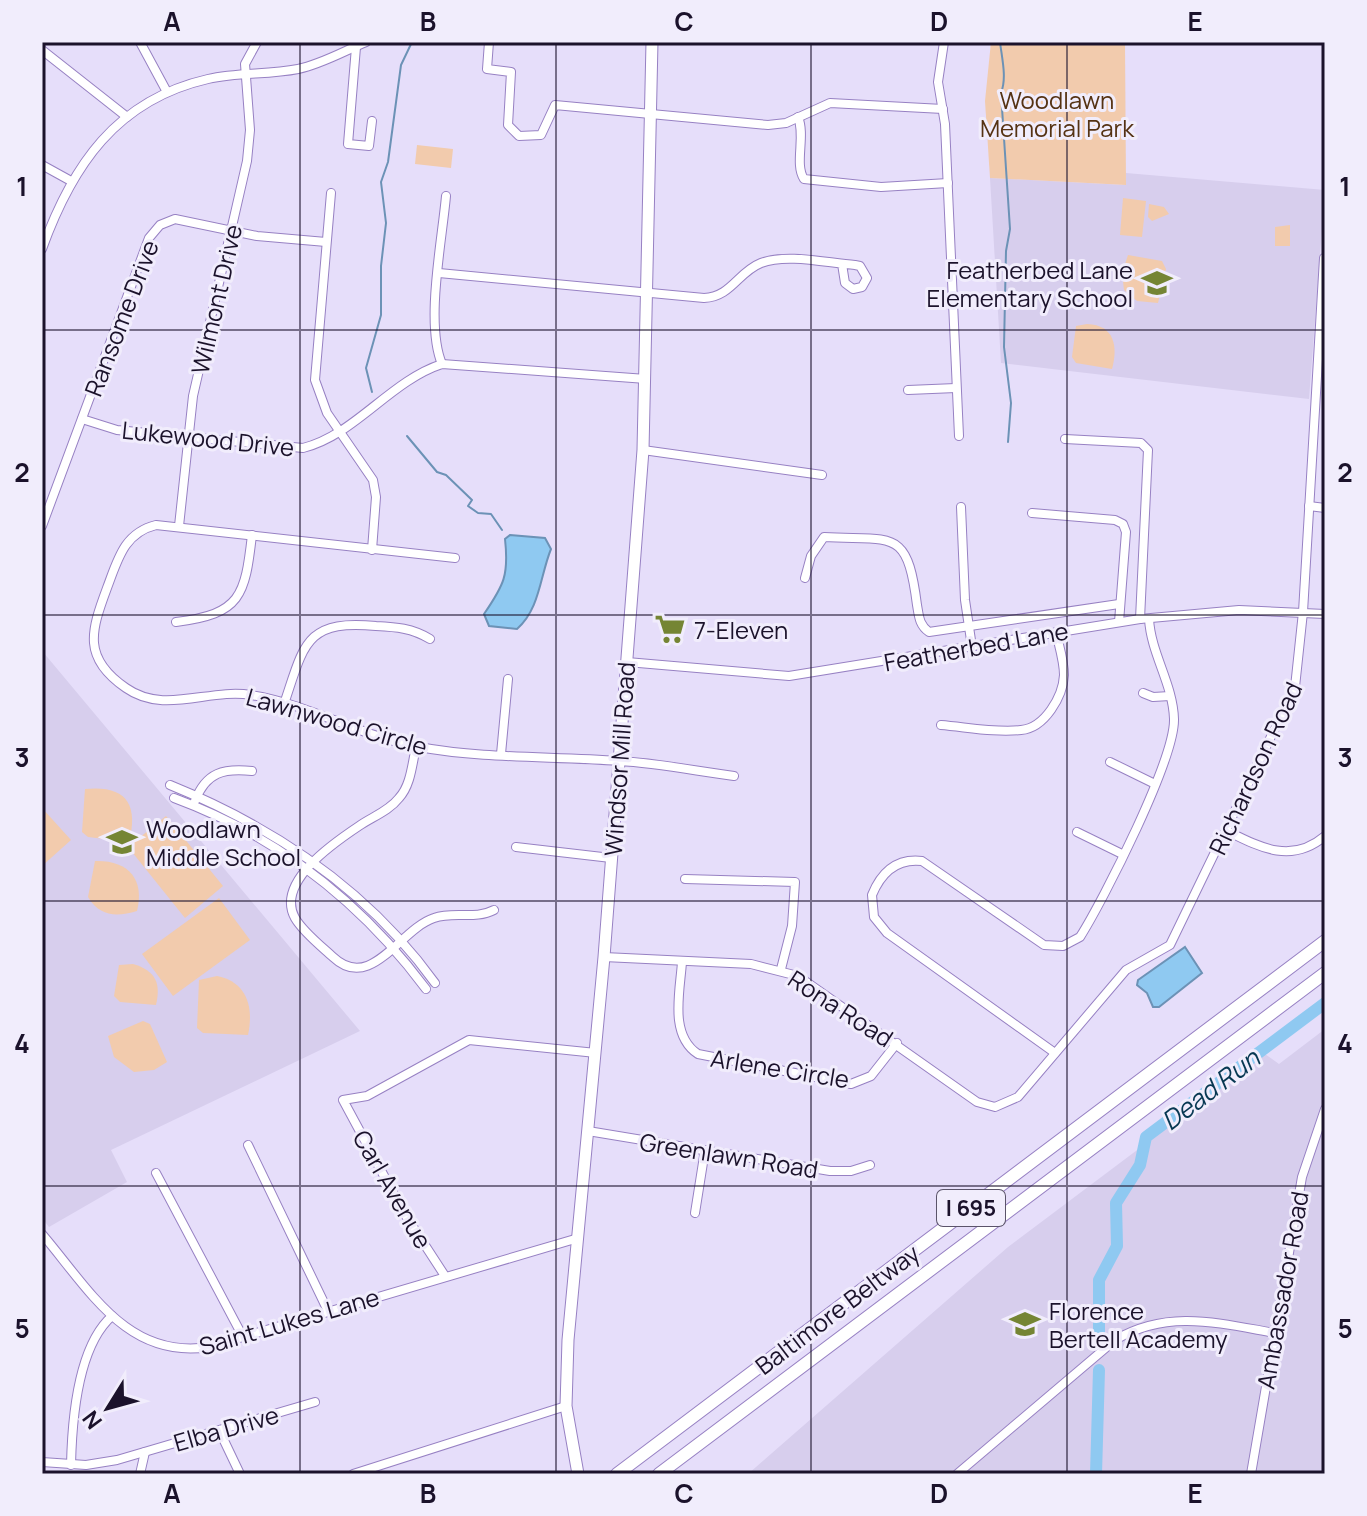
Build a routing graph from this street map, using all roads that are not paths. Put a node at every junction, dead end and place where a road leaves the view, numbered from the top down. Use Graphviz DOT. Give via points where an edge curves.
graph roads {
  1 [pos="257,42"];
  2 [pos="366,42"];
  3 [pos="489,42"];
  4 [pos="652,42"];
  5 [pos="944,42"];
  6 [pos="146,45"];
  7 [pos="356,47"];
  8 [pos="42,50"];
  9 [pos="246,73"];
  10 [pos="167,92"];
  11 [pos="943,109"];
  12 [pos="651,114"];
  13 [pos="127,117"];
  14 [pos="798,117"];
  15 [pos="372,121"];
  16 [pos="42,165"];
  17 [pos="71,181"];
  18 [pos="948,183"];
  19 [pos="331,193"];
  20 [pos="446,196"];
  21 [pos="232,231"];
  22 [pos="326,242"];
  23 [pos="43,244"];
  24 [pos="1324,258"];
  25 [pos="842,264"];
  26 [pos="439,273"];
  27 [pos="648,292"];
  28 [pos="442,364"];
  29 [pos="646,379"];
  30 [pos="956,388"];
  31 [pos="908,390"];
  32 [pos="82,419"];
  33 [pos="339,430"];
  34 [pos="959,436"];
  35 [pos="188,438"];
  36 [pos="1065,439"];
  37 [pos="643,450"];
  38 [pos="822,475"];
  39 [pos="1309,506"];
  40 [pos="961,507"];
  41 [pos="1325,508"];
  42 [pos="1032,513"];
  43 [pos="42,526"];
  44 [pos="179,526"];
  45 [pos="252,535"];
  46 [pos="372,550"];
  47 [pos="455,558"];
  48 [pos="805,578"];
  49 [pos="1119,604"];
  50 [pos="1303,612"];
  51 [pos="1325,614"];
  52 [pos="1144,619"];
  53 [pos="176,622"];
  54 [pos="1119,622"];
  55 [pos="968,625"];
  56 [pos="1056,632"];
  57 [pos="430,639"];
  58 [pos="972,647"];
  59 [pos="627,662"];
  60 [pos="508,679"];
  61 [pos="1143,693"];
  62 [pos="1170,696"];
  63 [pos="284,704"];
  64 [pos="941,725"];
  65 [pos="416,747"];
  66 [pos="501,754"];
  67 [pos="620,761"];
  68 [pos="1110,762"];
  69 [pos="252,771"];
  70 [pos="734,776"];
  71 [pos="1155,784"];
  72 [pos="170,785"];
  73 [pos="174,798"];
  74 [pos="196,801"];
  75 [pos="1227,831"];
  76 [pos="1077,832"];
  77 [pos="1325,836"];
  78 [pos="516,847"];
  79 [pos="1122,854"];
  80 [pos="611,858"];
  81 [pos="315,862"];
  82 [pos="308,870"];
  83 [pos="685,879"];
  84 [pos="494,910"];
  85 [pos="1325,941"];
  86 [pos="397,944"];
  87 [pos="604,957"];
  88 [pos="682,962"];
  89 [pos="781,969"];
  90 [pos="1325,973"];
  91 [pos="435,983"];
  92 [pos="426,989"];
  93 [pos="897,1043"];
  94 [pos="596,1053"];
  95 [pos="1055,1053"];
  96 [pos="927,1066"];
  97 [pos="1325,1109"];
  98 [pos="588,1131"];
  99 [pos="248,1145"];
  100 [pos="705,1150"];
  101 [pos="870,1165"];
  102 [pos="156,1173"];
  103 [pos="695,1213"];
  104 [pos="42,1234"];
  105 [pos="575,1239"];
  106 [pos="445,1276"];
  107 [pos="328,1311"];
  108 [pos="112,1316"];
  109 [pos="1275,1333"];
  110 [pos="243,1337"];
  111 [pos="315,1402"];
  112 [pos="566,1406"];
  113 [pos="219,1430"];
  114 [pos="145,1452"];
  115 [pos="42,1462"];
  116 [pos="71,1465"];
  117 [pos="140,1474"];
  118 [pos="240,1474"];
  119 [pos="353,1474"];
  120 [pos="578,1474"];
  121 [pos="617,1474"];
  122 [pos="659,1474"];
  123 [pos="957,1474"];
  124 [pos="1251,1474"];
  1 -- 9 [label="street" via="246,59"];
  2 -- 7 [label="street"];
  3 -- 12 [label="street" via="487,69 511,72 508,125 519,136 537,137 555,105"];
  4 -- 12 [label="main road, Windsor Mill Road"];
  5 -- 11 [label="street" via="938,82"];
  6 -- 10 [label="street"];
  7 -- 9 [label="street" via="300,69"];
  7 -- 15 [label="street" via="348,144 369,146"];
  8 -- 13 [label="street"];
  9 -- 10 [label="street"];
  9 -- 21 [label="street, Wilmont Drive" via="250,146"];
  10 -- 13 [label="street"];
  11 -- 14 [label="street" via="830,103"];
  11 -- 18 [label="street"];
  12 -- 14 [label="street" via="768,125"];
  12 -- 27 [label="main road, Windsor Mill Road"];
  13 -- 17 [label="street" via="90,153"];
  14 -- 18 [label="street" via="804,133 804,179 881,187"];
  16 -- 17 [label="street"];
  17 -- 23 [label="street"];
  18 -- 30 [label="street"];
  19 -- 22 [label="street"];
  20 -- 26 [label="street"];
  21 -- 22 [label="street, Ransome Drive"];
  21 -- 32 [label="street, Ransome Drive" via="175,219 154,231"];
  21 -- 35 [label="street, Wilmont Drive"];
  22 -- 33 [label="street" via="315,380 321,402"];
  24 -- 39 [label="street, Richardson Road"];
  25 -- 27 [label="street" via="770,261 713,298"];
  26 -- 27 [label="street"];
  26 -- 28 [label="street" via="435,330"];
  27 -- 29 [label="main road, Windsor Mill Road"];
  28 -- 29 [label="street"];
  28 -- 33 [label="street, Lukewood Drive" via="413,377"];
  29 -- 37 [label="main road, Windsor Mill Road"];
  30 -- 31 [label="street"];
  30 -- 34 [label="street"];
  32 -- 35 [label="street, Lukewood Drive" via="117,430"];
  32 -- 43 [label="street, Ransome Drive"];
  33 -- 35 [label="street, Lukewood Drive" via="303,448"];
  33 -- 46 [label="street" via="375,488"];
  35 -- 44 [label="street, Wilmont Drive"];
  36 -- 52 [label="street" via="1141,443 1148,450"];
  37 -- 38 [label="street"];
  37 -- 59 [label="main road, Windsor Mill Road"];
  39 -- 41 [label="street"];
  39 -- 50 [label="street, Richardson Road"];
  40 -- 55 [label="street"];
  42 -- 49 [label="street" via="1123,524"];
  44 -- 45 [label="street, Lawnwood Circle"];
  44 -- 63 [label="street, Lawnwood Circle" via="142,530 123,548 92,633 99,660 125,688 147,699 239,693"];
  45 -- 46 [label="street, Lawnwood Circle"];
  45 -- 53 [label="street" via="246,582 231,606 215,616"];
  46 -- 47 [label="street, Lawnwood Circle"];
  48 -- 55 [label="street" via="824,537 892,542 912,565 922,627 933,633"];
  49 -- 54 [label="street"];
  49 -- 55 [label="street"];
  50 -- 51 [label="street, Featherbed Lane"];
  50 -- 52 [label="street, Featherbed Lane" via="1239,610"];
  50 -- 75 [label="street, Richardson Road" via="1295,687"];
  52 -- 54 [label="street, Featherbed Lane"];
  52 -- 62 [label="street"];
  54 -- 56 [label="street, Featherbed Lane"];
  55 -- 58 [label="street"];
  56 -- 58 [label="street, Featherbed Lane"];
  56 -- 64 [label="street" via="1062,686 1036,725 1012,730"];
  57 -- 63 [label="street" via="406,628 333,626 304,648"];
  58 -- 59 [label="street, Featherbed Lane" via="789,676"];
  59 -- 67 [label="main road, Windsor Mill Road"];
  60 -- 66 [label="street"];
  61 -- 62 [label="street"];
  62 -- 71 [label="street" via="1173,734"];
  63 -- 65 [label="street, Lawnwood Circle"];
  65 -- 66 [label="street, Lawnwood Circle"];
  65 -- 81 [label="street" via="398,800"];
  66 -- 67 [label="street, Lawnwood Circle"];
  67 -- 70 [label="street, Lawnwood Circle"];
  67 -- 80 [label="main road, Windsor Mill Road"];
  68 -- 71 [label="street"];
  69 -- 74 [label="street" via="218,772 206,780"];
  71 -- 79 [label="street"];
  72 -- 74 [label="street"];
  73 -- 74 [label="street"];
  74 -- 81 [label="street" via="269,832"];
  74 -- 82 [label="street"];
  75 -- 77 [label="street" via="1274,852 1298,851"];
  75 -- 95 [label="street, Richardson Road" via="1170,945 1126,970"];
  76 -- 79 [label="street"];
  78 -- 80 [label="street"];
  79 -- 95 [label="street" via="1080,937 1063,946 1035,940 922,861 894,865 872,895 874,917 887,933"];
  80 -- 87 [label="main road, Windsor Mill Road"];
  81 -- 82 [label="street"];
  81 -- 86 [label="street"];
  82 -- 86 [label="street"];
  82 -- 86 [label="street" via="294,888 292,911 336,960 349,968 366,968"];
  83 -- 89 [label="street" via="795,882 792,926"];
  84 -- 86 [label="street" via="432,918"];
  85 -- 121 [label="highway, Baltimore Beltway / I 695"];
  86 -- 91 [label="street"];
  86 -- 92 [label="street"];
  87 -- 88 [label="street, Rona Road"];
  87 -- 94 [label="main road, Windsor Mill Road"];
  88 -- 89 [label="street, Rona Road"];
  88 -- 93 [label="street, Arlene Circle" via="680,1031 698,1054 851,1084 871,1076"];
  89 -- 93 [label="street, Rona Road" via="812,983"];
  90 -- 122 [label="highway, Baltimore Beltway / I 695"];
  93 -- 96 [label="street, Rona Road"];
  94 -- 98 [label="main road, Windsor Mill Road"];
  94 -- 106 [label="street, Carl Avenue" via="469,1040 367,1096 343,1100"];
  95 -- 96 [label="street, Richardson Road" via="1018,1097 995,1107 977,1102"];
  97 -- 109 [label="street, Ambassador Road" via="1302,1177"];
  98 -- 100 [label="street, Greenlawn Road"];
  98 -- 105 [label="main road, Windsor Mill Road"];
  99 -- 107 [label="street"];
  100 -- 101 [label="street, Greenlawn Road" via="830,1171"];
  100 -- 103 [label="street"];
  102 -- 110 [label="street"];
  104 -- 108 [label="street, Saint Lukes Lane"];
  105 -- 106 [label="street, Saint Lukes Lane"];
  105 -- 112 [label="main road, Windsor Mill Road"];
  106 -- 107 [label="street, Saint Lukes Lane"];
  107 -- 110 [label="street, Saint Lukes Lane"];
  108 -- 110 [label="street, Saint Lukes Lane" via="145,1341 176,1350"];
  108 -- 116 [label="street" via="91,1343 72,1427"];
  109 -- 123 [label="street" via="1188,1318 1137,1328 1086,1363"];
  109 -- 124 [label="street, Ambassador Road"];
  111 -- 113 [label="street, Elba Drive"];
  112 -- 119 [label="street"];
  112 -- 120 [label="main road, Windsor Mill Road"];
  113 -- 114 [label="street, Elba Drive"];
  113 -- 118 [label="street"];
  114 -- 116 [label="street, Elba Drive"];
  114 -- 117 [label="street"];
  115 -- 116 [label="street, Elba Drive"];
}
